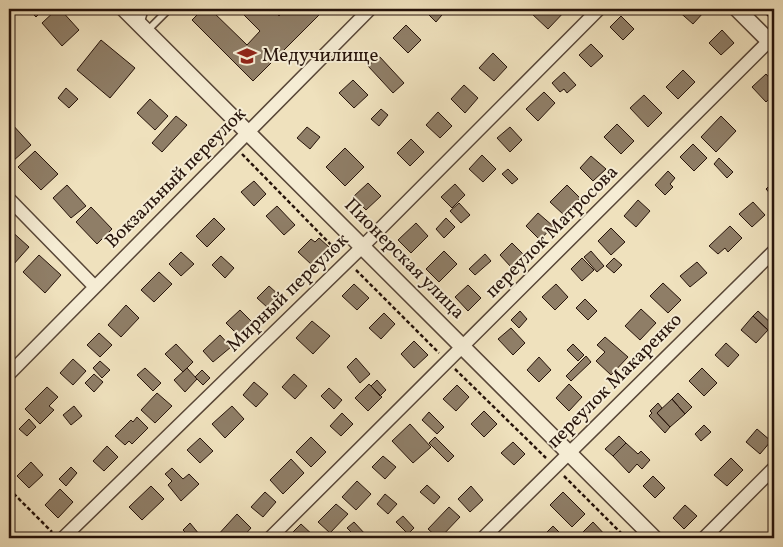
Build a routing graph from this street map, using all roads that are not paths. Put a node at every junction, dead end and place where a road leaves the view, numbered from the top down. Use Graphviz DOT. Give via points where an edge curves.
graph roads {
  1 [pos="124,9"];
  2 [pos="145,9"];
  3 [pos="169,9"];
  4 [pos="369,9"];
  5 [pos="599,9"];
  6 [pos="737,9"];
  7 [pos="143,28"];
  8 [pos="773,41"];
  9 [pos="248,133"];
  10 [pos="9,199"];
  11 [pos="362,247"];
  12 [pos="774,251"];
  13 [pos="95,287"];
  14 [pos="464,347"];
  15 [pos="9,374"];
  16 [pos="569,453"];
  17 [pos="774,468"];
  18 [pos="63,538"];
  19 [pos="270,538"];
  20 [pos="483,538"];
  21 [pos="654,538"];
  22 [pos="704,538"];
  1 -- 7 [label="street, Пионерская улица"];
  2 -- 7 [label="lane"];
  3 -- 7 [label="lane"];
  4 -- 9 [label="street, Вокзальный переулок"];
  5 -- 11 [label="street, Мирный переулок"];
  6 -- 8 [label="street"];
  7 -- 9 [label="street, Пионерская улица"];
  8 -- 14 [label="street, переулок Матросова"];
  9 -- 11 [label="street, Пионерская улица"];
  9 -- 13 [label="street, Вокзальный переулок"];
  10 -- 13 [label="street"];
  11 -- 14 [label="street, Пионерская улица"];
  11 -- 18 [label="street, Мирный переулок"];
  12 -- 16 [label="street, переулок Макаренко"];
  13 -- 15 [label="street, Вокзальный переулок"];
  14 -- 16 [label="street, Пионерская улица"];
  14 -- 19 [label="street, переулок Матросова"];
  16 -- 20 [label="street, переулок Макаренко"];
  16 -- 21 [label="street, Пионерская улица"];
  17 -- 22 [label="street"];
}
